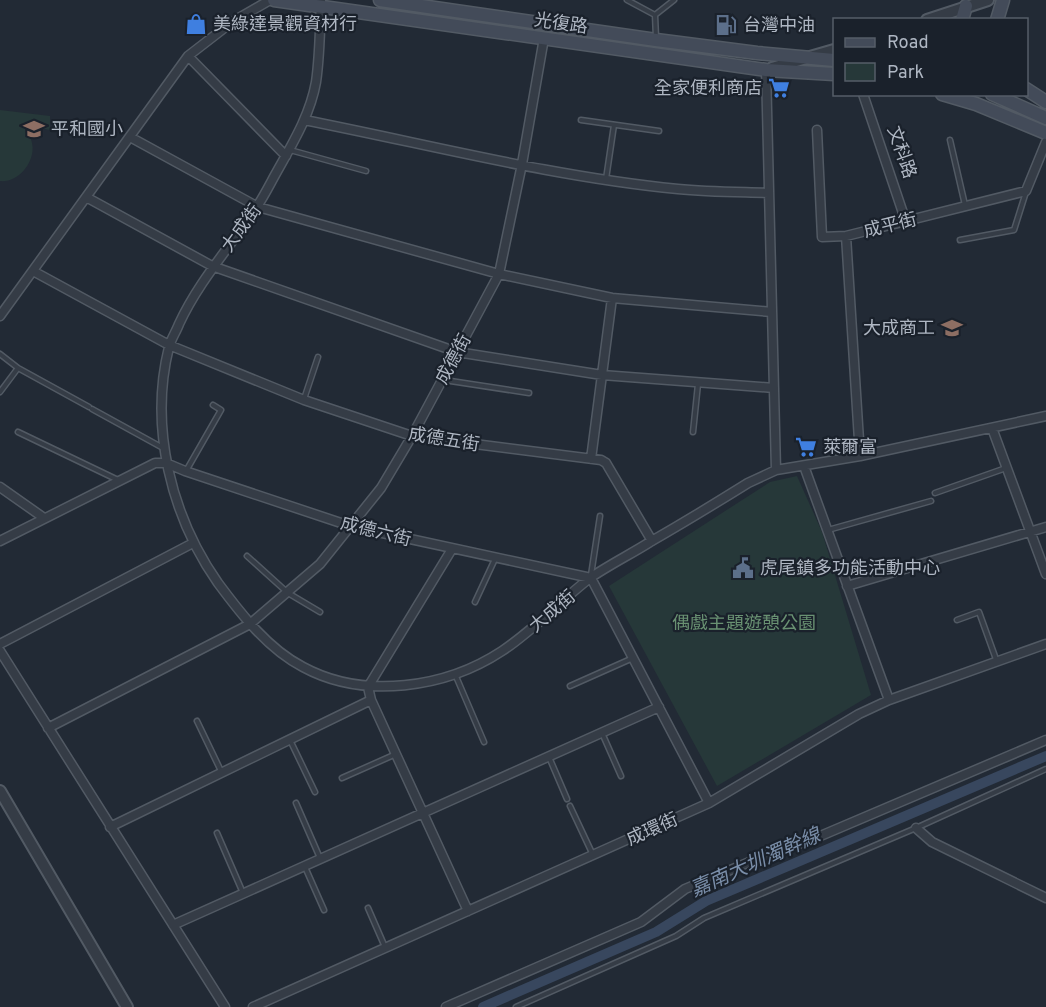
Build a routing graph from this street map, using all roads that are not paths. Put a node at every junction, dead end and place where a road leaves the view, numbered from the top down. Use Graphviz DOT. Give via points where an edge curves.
graph roads {
  1 [pos="272,0"];
  2 [pos="380,0"];
  3 [pos="627,0"];
  4 [pos="674,0"];
  5 [pos="988,0"];
  6 [pos="1003,0"];
  7 [pos="321,3"];
  8 [pos="966,6"];
  9 [pos="655,15"];
  10 [pos="933,18"];
  11 [pos="963,18"];
  12 [pos="998,18"];
  13 [pos="544,39"];
  14 [pos="656,40"];
  15 [pos="833,50"];
  16 [pos="188,56"];
  17 [pos="807,59"];
  18 [pos="833,60"];
  19 [pos="766,70"];
  20 [pos="833,74"];
  21 [pos="1028,90"];
  22 [pos="864,96"];
  23 [pos="955,96"];
  24 [pos="996,96"];
  25 [pos="974,99"];
  26 [pos="1046,102"];
  27 [pos="1046,118"];
  28 [pos="304,120"];
  29 [pos="581,120"];
  30 [pos="614,125"];
  31 [pos="817,130"];
  32 [pos="659,131"];
  33 [pos="1046,133"];
  34 [pos="130,137"];
  35 [pos="950,140"];
  36 [pos="1046,142"];
  37 [pos="288,153"];
  38 [pos="522,164"];
  39 [pos="366,171"];
  40 [pos="606,179"];
  41 [pos="1026,191"];
  42 [pos="769,193"];
  43 [pos="86,197"];
  44 [pos="965,206"];
  45 [pos="258,207"];
  46 [pos="906,222"];
  47 [pos="846,236"];
  48 [pos="960,240"];
  49 [pos="212,266"];
  50 [pos="33,271"];
  51 [pos="499,274"];
  52 [pos="612,298"];
  53 [pos="772,312"];
  54 [pos="0,316"];
  55 [pos="169,345"];
  56 [pos="457,352"];
  57 [pos="0,354"];
  58 [pos="318,357"];
  59 [pos="18,368"];
  60 [pos="602,375"];
  61 [pos="442,379"];
  62 [pos="698,383"];
  63 [pos="774,388"];
  64 [pos="0,392"];
  65 [pos="529,393"];
  66 [pos="304,400"];
  67 [pos="213,405"];
  68 [pos="1046,416"];
  69 [pos="992,428"];
  70 [pos="18,432"];
  71 [pos="693,432"];
  72 [pos="412,436"];
  73 [pos="164,449"];
  74 [pos="860,456"];
  75 [pos="591,459"];
  76 [pos="166,463"];
  77 [pos="804,466"];
  78 [pos="1007,468"];
  79 [pos="776,470"];
  80 [pos="185,471"];
  81 [pos="118,481"];
  82 [pos="0,488"];
  83 [pos="935,493"];
  84 [pos="931,501"];
  85 [pos="600,516"];
  86 [pos="44,518"];
  87 [pos="351,526"];
  88 [pos="1046,527"];
  89 [pos="827,530"];
  90 [pos="1031,531"];
  91 [pos="652,541"];
  92 [pos="0,542"];
  93 [pos="193,543"];
  94 [pos="452,549"];
  95 [pos="247,556"];
  96 [pos="495,559"];
  97 [pos="1046,574"];
  98 [pos="591,578"];
  99 [pos="847,586"];
  100 [pos="288,593"];
  101 [pos="475,602"];
  102 [pos="320,612"];
  103 [pos="957,620"];
  104 [pos="250,624"];
  105 [pos="0,644"];
  106 [pos="1046,644"];
  107 [pos="0,651"];
  108 [pos="634,658"];
  109 [pos="997,662"];
  110 [pos="455,674"];
  111 [pos="570,686"];
  112 [pos="368,687"];
  113 [pos="371,700"];
  114 [pos="889,700"];
  115 [pos="659,707"];
  116 [pos="197,721"];
  117 [pos="48,728"];
  118 [pos="602,733"];
  119 [pos="289,739"];
  120 [pos="1046,740"];
  121 [pos="484,742"];
  122 [pos="396,754"];
  123 [pos="549,757"];
  124 [pos="1046,769"];
  125 [pos="222,772"];
  126 [pos="621,776"];
  127 [pos="342,778"];
  128 [pos="0,791"];
  129 [pos="315,792"];
  130 [pos="567,799"];
  131 [pos="296,803"];
  132 [pos="710,803"];
  133 [pos="570,806"];
  134 [pos="422,813"];
  135 [pos="110,827"];
  136 [pos="916,828"];
  137 [pos="218,833"];
  138 [pos="593,856"];
  139 [pos="321,859"];
  140 [pos="304,866"];
  141 [pos="243,894"];
  142 [pos="1046,898"];
  143 [pos="368,908"];
  144 [pos="324,910"];
  145 [pos="468,911"];
  146 [pos="173,925"];
  147 [pos="386,947"];
  148 [pos="127,1007"];
  149 [pos="225,1007"];
  150 [pos="253,1007"];
  151 [pos="446,1007"];
  152 [pos="516,1007"];
  1 -- 7 [label="main road, 光復路"];
  1 -- 16 [label="street" via="232,22"];
  2 -- 14 [label="main road, 光復路"];
  3 -- 9 [label="lane"];
  4 -- 9 [label="lane"];
  5 -- 8 [label="street"];
  6 -- 12 [label="main road"];
  7 -- 13 [label="main road, 光復路"];
  7 -- 28 [label="street, 大成街" via="315,86"];
  8 -- 10 [label="street"];
  8 -- 11 [label="main road"];
  9 -- 14 [label="lane"];
  13 -- 19 [label="main road, 光復路"];
  13 -- 38 [label="street, 成德街"];
  14 -- 17 [label="main road, 光復路"];
  15 -- 17 [label="street, 光復路"];
  16 -- 34 [label="street"];
  16 -- 37 [label="street"];
  17 -- 18 [label="main road"];
  17 -- 19 [label="street, 光復路"];
  19 -- 20 [label="main road"];
  19 -- 42 [label="street"];
  21 -- 26 [label="main road"];
  22 -- 46 [label="street, 文科路"];
  23 -- 25 [label="main road"];
  24 -- 27 [label="main road"];
  25 -- 33 [label="main road"];
  28 -- 37 [label="street, 大成街"];
  28 -- 38 [label="street"];
  29 -- 30 [label="lane"];
  30 -- 32 [label="lane"];
  30 -- 40 [label="lane"];
  31 -- 47 [label="street" via="822,237"];
  34 -- 43 [label="street"];
  34 -- 45 [label="street"];
  35 -- 44 [label="lane"];
  36 -- 41 [label="street"];
  37 -- 39 [label="lane"];
  37 -- 45 [label="street, 大成街"];
  38 -- 40 [label="street"];
  38 -- 51 [label="street, 成德街"];
  40 -- 42 [label="street" via="680,189"];
  41 -- 44 [label="street, 成平街"];
  41 -- 48 [label="lane" via="1014,230"];
  42 -- 53 [label="street"];
  43 -- 49 [label="street"];
  43 -- 50 [label="street"];
  44 -- 46 [label="street, 成平街"];
  45 -- 49 [label="street, 大成街"];
  45 -- 51 [label="street"];
  46 -- 47 [label="street, 成平街"];
  47 -- 74 [label="street, 成平街"];
  49 -- 55 [label="street, 大成街"];
  49 -- 56 [label="street"];
  50 -- 54 [label="street"];
  50 -- 55 [label="street, 成德五街"];
  51 -- 52 [label="street"];
  51 -- 56 [label="street, 成德街"];
  52 -- 53 [label="street"];
  52 -- 60 [label="street"];
  53 -- 63 [label="street"];
  55 -- 66 [label="street, 成德五街"];
  55 -- 73 [label="street, 大成街" via="163,385"];
  56 -- 60 [label="street"];
  56 -- 61 [label="street, 成德街"];
  57 -- 59 [label="lane"];
  58 -- 66 [label="lane"];
  59 -- 64 [label="lane"];
  59 -- 73 [label="lane"];
  60 -- 62 [label="street"];
  60 -- 75 [label="street"];
  61 -- 65 [label="lane"];
  61 -- 72 [label="street, 成德街"];
  62 -- 63 [label="street"];
  62 -- 71 [label="lane"];
  63 -- 79 [label="street"];
  66 -- 72 [label="street, 成德五街"];
  67 -- 80 [label="lane" via="221,410"];
  68 -- 69 [label="street, 大成街"];
  69 -- 74 [label="street, 大成街"];
  69 -- 78 [label="street"];
  70 -- 81 [label="lane"];
  72 -- 75 [label="street, 成德五街"];
  72 -- 87 [label="street, 成德街" via="381,488"];
  73 -- 76 [label="street, 大成街"];
  74 -- 77 [label="street, 大成街"];
  75 -- 91 [label="street, 成德五街" via="606,463"];
  76 -- 80 [label="street, 成德六街"];
  76 -- 81 [label="street" via="155,463"];
  76 -- 93 [label="street, 大成街"];
  77 -- 79 [label="street, 大成街"];
  77 -- 89 [label="street"];
  78 -- 83 [label="lane"];
  78 -- 90 [label="street"];
  79 -- 91 [label="street, 大成街"];
  80 -- 87 [label="street, 成德六街"];
  81 -- 86 [label="street"];
  82 -- 86 [label="street"];
  84 -- 89 [label="lane"];
  85 -- 98 [label="lane"];
  86 -- 92 [label="street"];
  87 -- 94 [label="street, 成德六街"];
  87 -- 100 [label="street, 成德街" via="320,564"];
  88 -- 90 [label="street"];
  89 -- 99 [label="street"];
  90 -- 97 [label="street"];
  90 -- 99 [label="street"];
  91 -- 98 [label="street, 大成街"];
  93 -- 104 [label="street, 大成街"];
  93 -- 105 [label="street"];
  94 -- 96 [label="street, 成德六街"];
  94 -- 112 [label="street"];
  95 -- 100 [label="lane"];
  96 -- 98 [label="street, 成德六街"];
  96 -- 101 [label="lane"];
  98 -- 108 [label="street"];
  98 -- 110 [label="street, 大成街" via="501,651"];
  99 -- 114 [label="street"];
  100 -- 102 [label="lane"];
  100 -- 104 [label="street, 成德街"];
  103 -- 109 [label="lane" via="979,612"];
  104 -- 112 [label="street, 大成街" via="304,668"];
  104 -- 117 [label="street, 成德街"];
  106 -- 109 [label="street, 成環街"];
  107 -- 117 [label="street"];
  108 -- 111 [label="lane"];
  108 -- 115 [label="street"];
  109 -- 114 [label="street, 成環街"];
  110 -- 112 [label="street, 大成街" via="415,684"];
  110 -- 121 [label="lane"];
  112 -- 113 [label="street"];
  113 -- 119 [label="street"];
  113 -- 122 [label="street"];
  114 -- 132 [label="street, 成環街"];
  115 -- 118 [label="street"];
  115 -- 132 [label="street"];
  116 -- 125 [label="lane"];
  117 -- 135 [label="street"];
  118 -- 123 [label="street"];
  118 -- 126 [label="lane"];
  119 -- 125 [label="street"];
  119 -- 129 [label="lane"];
  120 -- 151 [label="street" via="685,889 641,922"];
  122 -- 127 [label="lane"];
  122 -- 134 [label="street"];
  123 -- 130 [label="lane"];
  123 -- 134 [label="street"];
  124 -- 136 [label="lane"];
  125 -- 135 [label="street"];
  128 -- 148 [label="street"];
  131 -- 139 [label="lane"];
  132 -- 138 [label="street, 成環街"];
  133 -- 138 [label="lane"];
  134 -- 139 [label="street"];
  134 -- 145 [label="street"];
  135 -- 146 [label="street"];
  136 -- 142 [label="street" via="932,842"];
  136 -- 152 [label="lane" via="704,918 676,936"];
  137 -- 141 [label="lane"];
  138 -- 145 [label="street, 成環街"];
  139 -- 140 [label="street"];
  140 -- 141 [label="street"];
  140 -- 144 [label="lane"];
  141 -- 146 [label="street"];
  143 -- 147 [label="lane"];
  145 -- 147 [label="street, 成環街"];
  146 -- 149 [label="street"];
  147 -- 150 [label="street, 成環街"];
}
